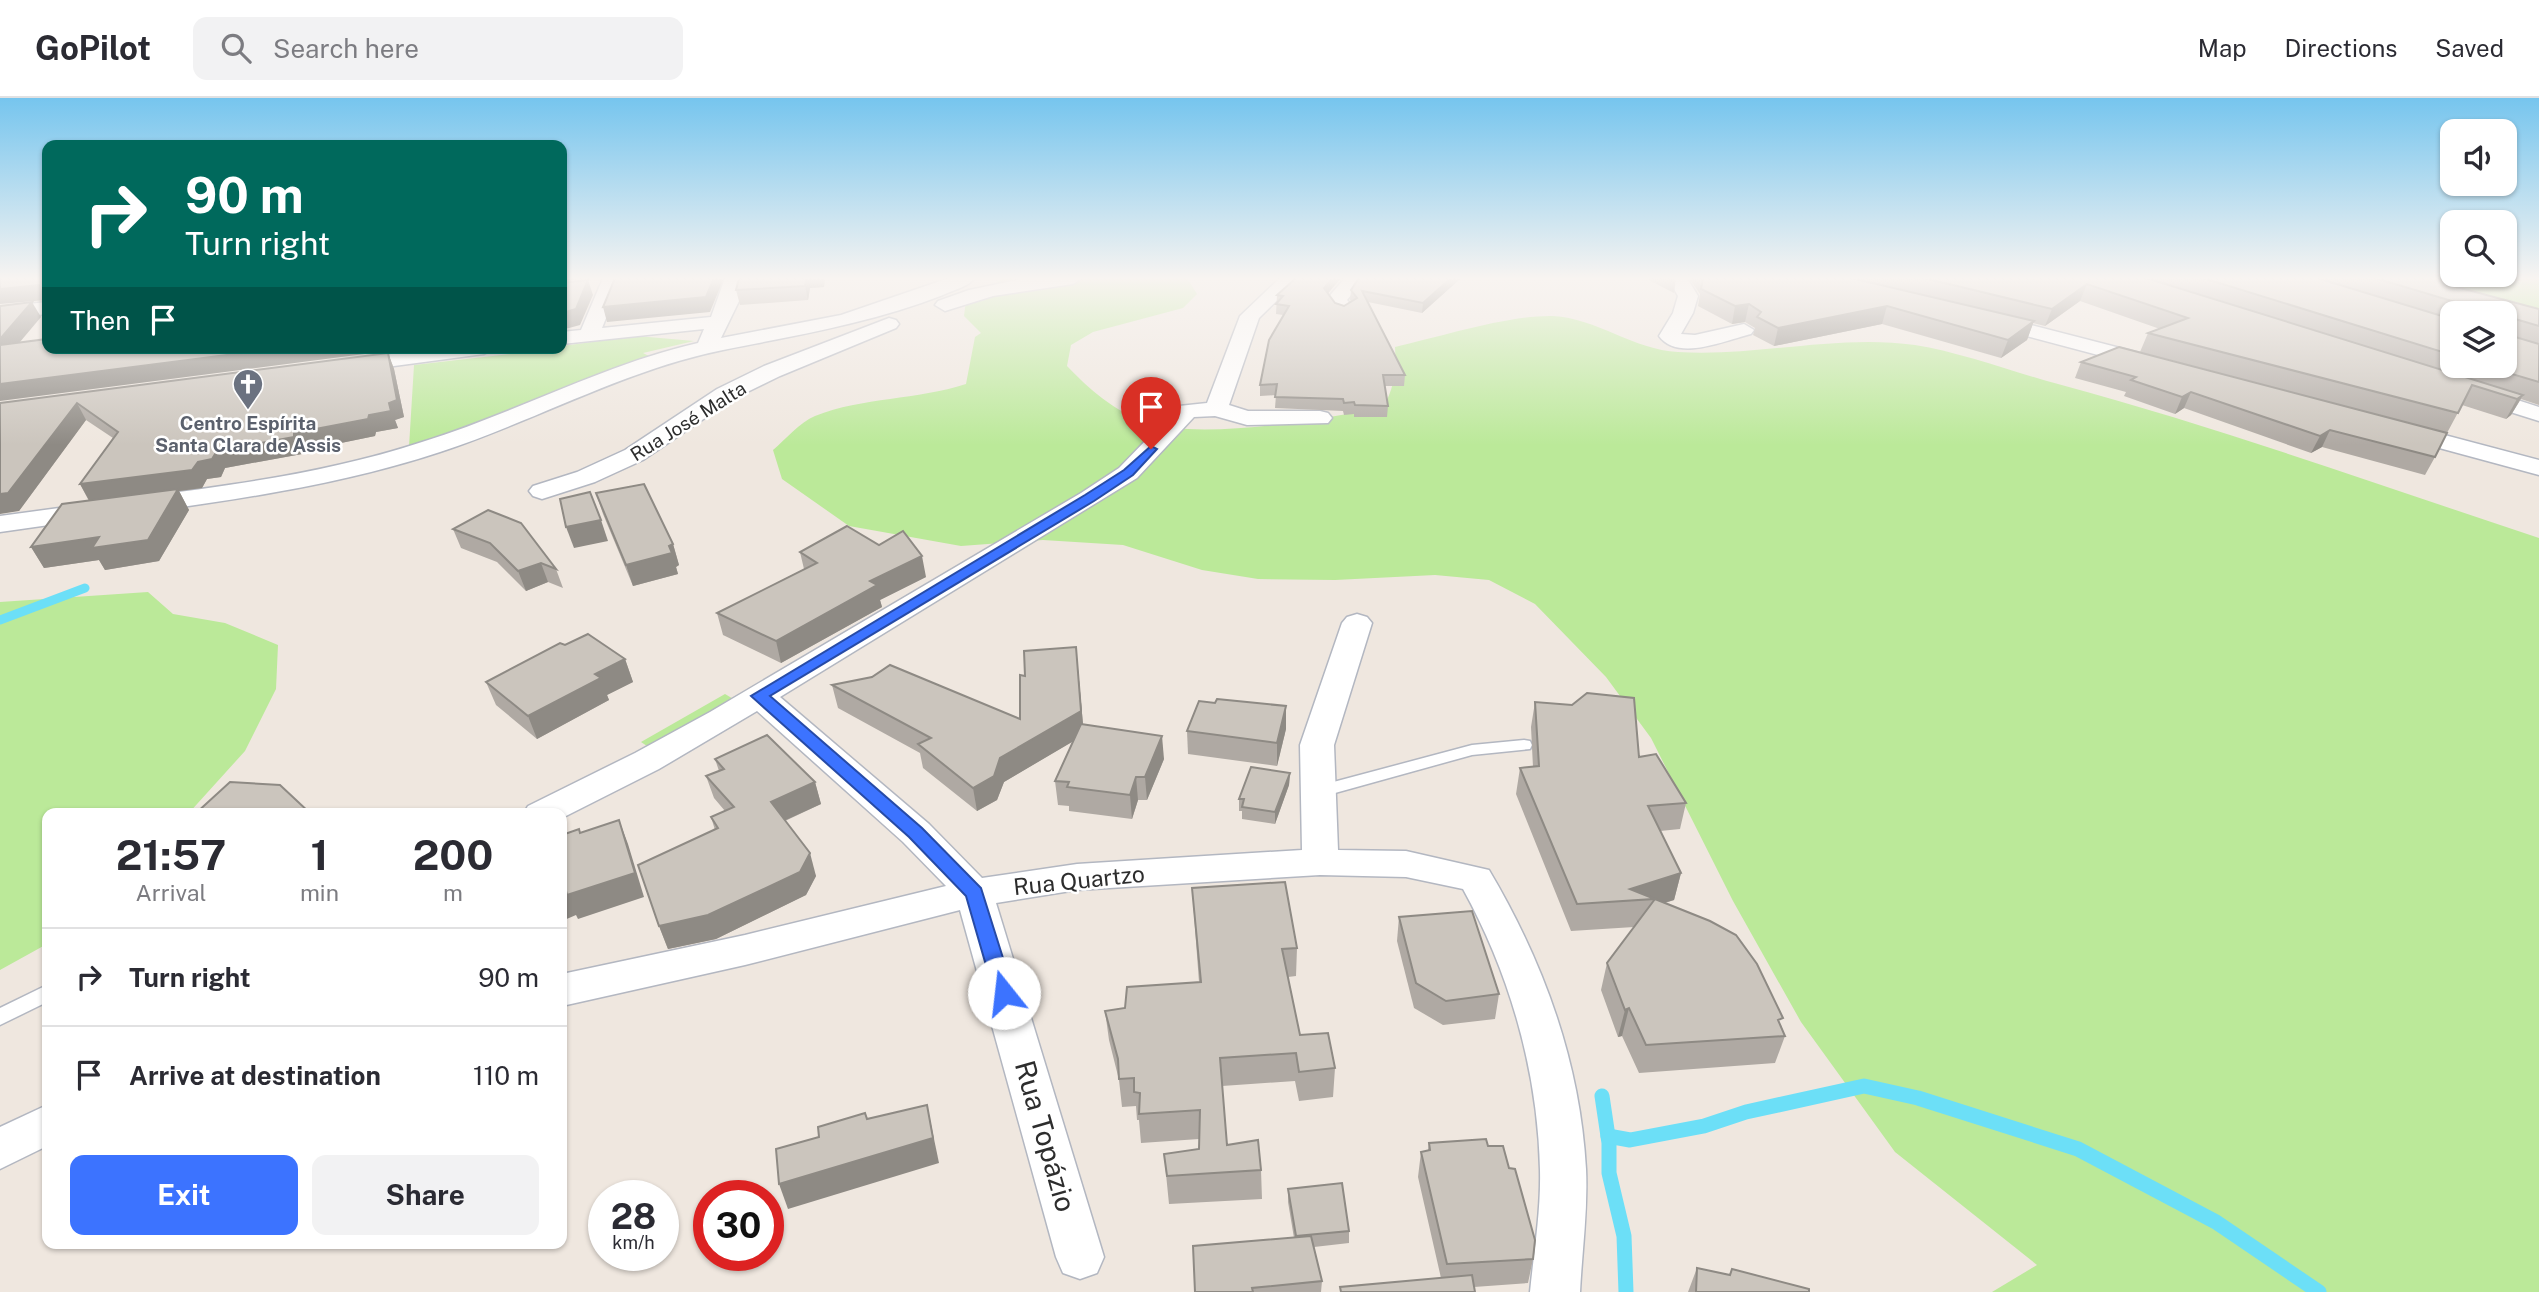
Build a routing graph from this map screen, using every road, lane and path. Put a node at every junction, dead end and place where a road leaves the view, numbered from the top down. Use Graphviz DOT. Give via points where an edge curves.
graph roads {
  1 [pos="602,334"];
  2 [pos="712,334"];
  3 [pos="771,334"];
  4 [pos="864,334"];
  5 [pos="1244,334"];
  6 [pos="1670,334"];
  7 [pos="1727,334"];
  8 [pos="2043,334"];
  9 [pos="589,335"];
  10 [pos="567,337"];
  11 [pos="706,346"];
  12 [pos="438,354"];
  13 [pos="2167,367"];
  14 [pos="331,368"];
  15 [pos="2462,389"];
  16 [pos="1216,409"];
  17 [pos="2539,414"];
  18 [pos="1320,418"];
  19 [pos="2379,425"];
  20 [pos="2539,468"];
  21 [pos="542,491"];
  22 [pos="0,524"];
  23 [pos="1357,623"];
  24 [pos="759,696"];
  25 [pos="1524,745"];
  26 [pos="1317,792"];
  27 [pos="552,808"];
  28 [pos="1320,862"];
  29 [pos="974,893"];
  30 [pos="567,989"];
  31 [pos="42,996"];
  32 [pos="0,1017"];
  33 [pos="42,1128"];
  34 [pos="0,1149"];
  35 [pos="1080,1257"];
  36 [pos="1555,1292"];
  1 -- 9 [label="street"];
  2 -- 11 [label="street"];
  3 -- 11 [label="street"];
  4 -- 21 [label="street, Rua José Malta" via="772,371 708,405 635,455"];
  5 -- 16 [label="street"];
  6 -- 7 [label="street" via="1679,342"];
  8 -- 13 [label="street"];
  9 -- 10 [label="street"];
  11 -- 22 [label="street" via="605,377 521,415 397,458 236,493"];
  12 -- 14 [label="street"];
  15 -- 17 [label="street"];
  16 -- 18 [label="street" via="1247,418"];
  16 -- 24 [label="street" via="1186,411 1128,473"];
  19 -- 20 [label="street"];
  23 -- 26 [label="street" via="1317,745"];
  24 -- 27 [label="street"];
  24 -- 29 [label="street, Rua Topázio" via="906,824"];
  25 -- 26 [label="lane" via="1472,750"];
  26 -- 28 [label="street"];
  28 -- 29 [label="street, Rua Quartzo" via="1077,877"];
  28 -- 36 [label="street, Rua Quartzo" via="1406,864 1476,878 1494,909 1545,1041 1563,1154"];
  29 -- 30 [label="street, Rua Quartzo"];
  29 -- 35 [label="street, Rua Topázio"];
  31 -- 32 [label="lane"];
  33 -- 34 [label="street"];
}
